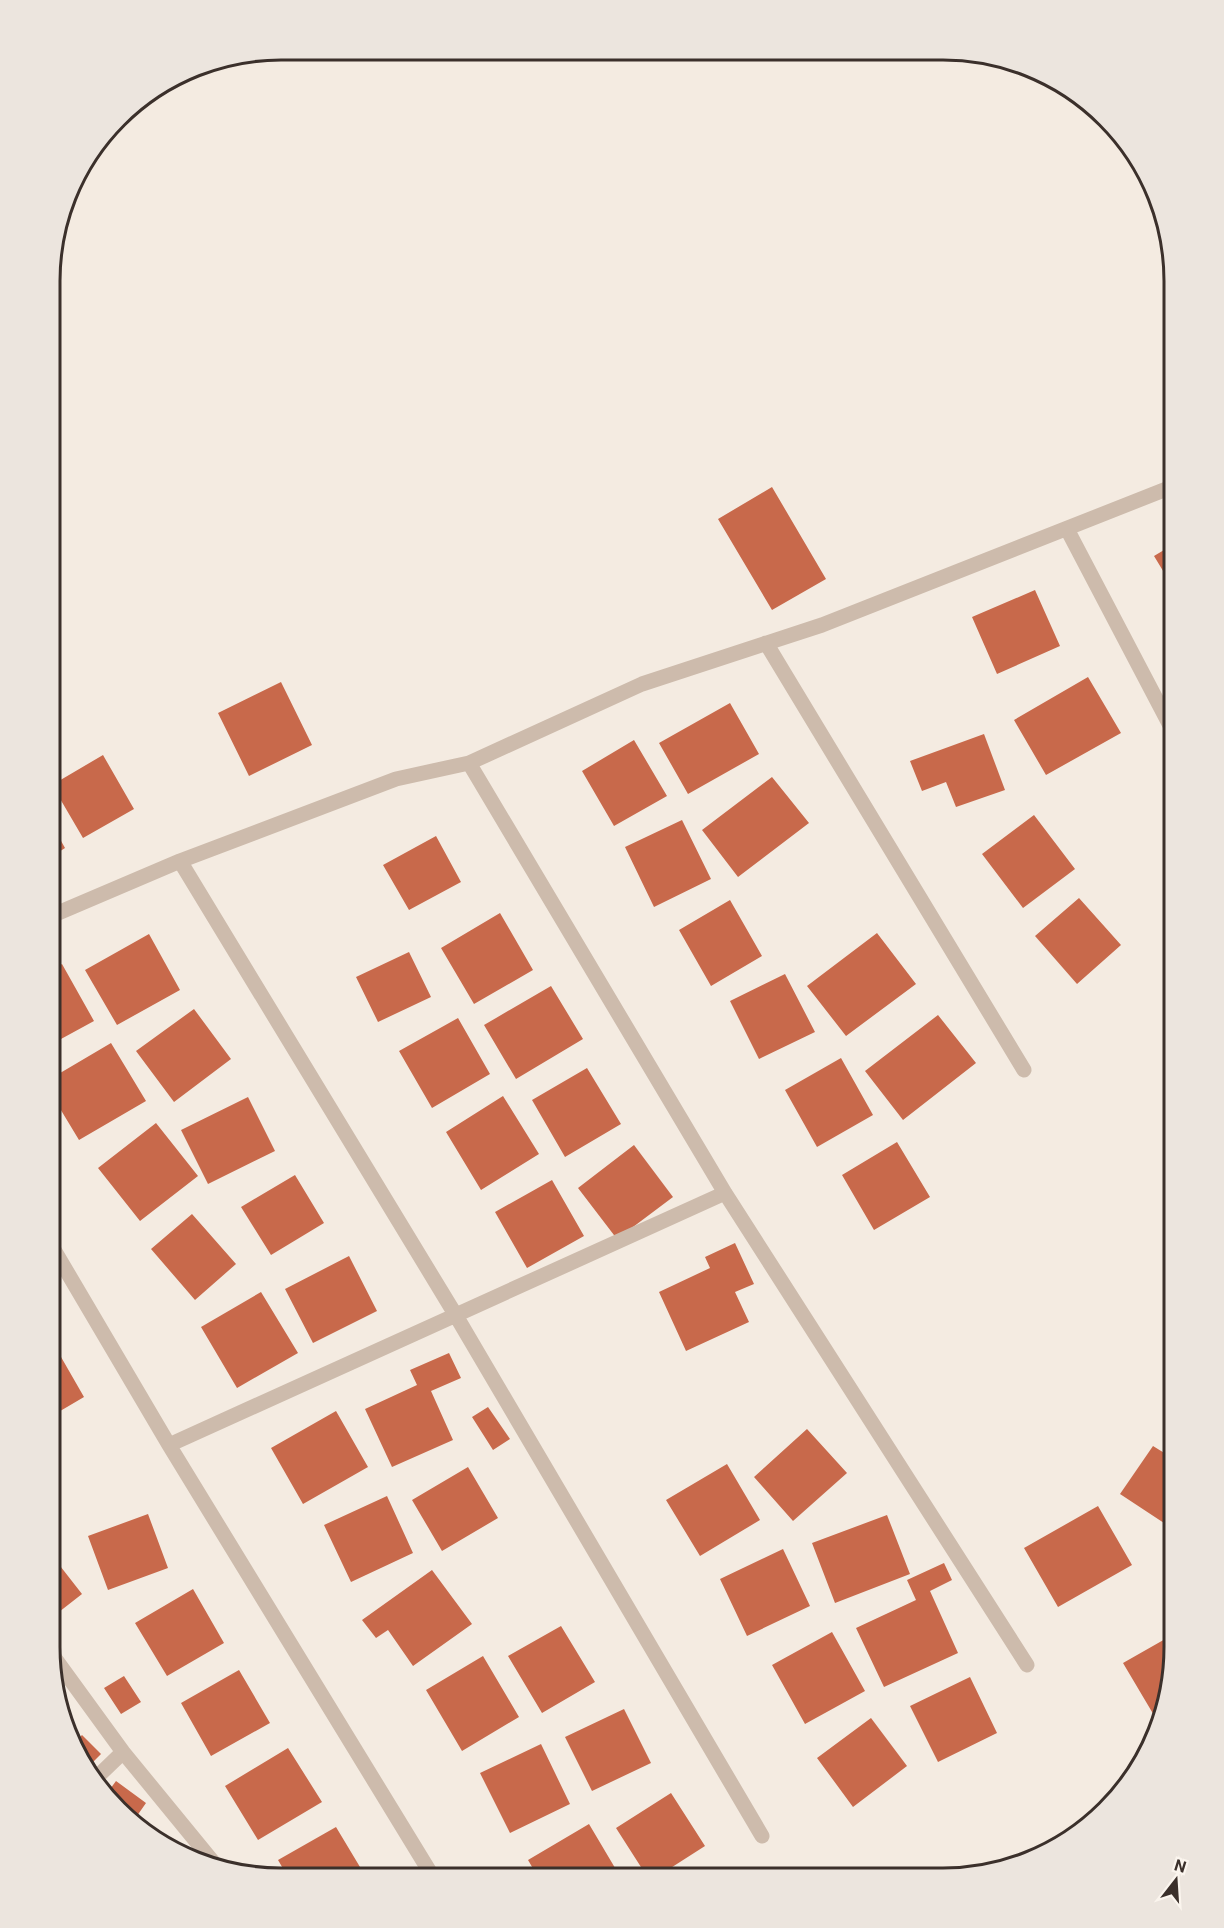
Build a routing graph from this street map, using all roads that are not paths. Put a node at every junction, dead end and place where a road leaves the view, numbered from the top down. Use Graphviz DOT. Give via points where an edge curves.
graph roads {
  1 [pos="1164,490"];
  2 [pos="1067,529"];
  3 [pos="766,643"];
  4 [pos="1164,714"];
  5 [pos="469,763"];
  6 [pos="180,861"];
  7 [pos="60,912"];
  8 [pos="1024,1070"];
  9 [pos="725,1193"];
  10 [pos="60,1260"];
  11 [pos="455,1314"];
  12 [pos="169,1444"];
  13 [pos="1027,1665"];
  14 [pos="61,1666"];
  15 [pos="123,1752"];
  16 [pos="100,1774"];
  17 [pos="762,1836"];
  18 [pos="207,1855"];
  19 [pos="428,1868"];
  1 -- 2 [label="street"];
  2 -- 3 [label="street" via="822,625"];
  2 -- 4 [label="street"];
  3 -- 5 [label="street" via="642,684"];
  3 -- 8 [label="street"];
  5 -- 6 [label="street" via="396,779"];
  5 -- 9 [label="street"];
  6 -- 7 [label="street"];
  6 -- 11 [label="street"];
  9 -- 11 [label="street"];
  9 -- 13 [label="street"];
  10 -- 12 [label="street"];
  11 -- 12 [label="street"];
  11 -- 17 [label="street"];
  12 -- 19 [label="street"];
  14 -- 15 [label="street"];
  15 -- 16 [label="street"];
  15 -- 18 [label="street"];
}
